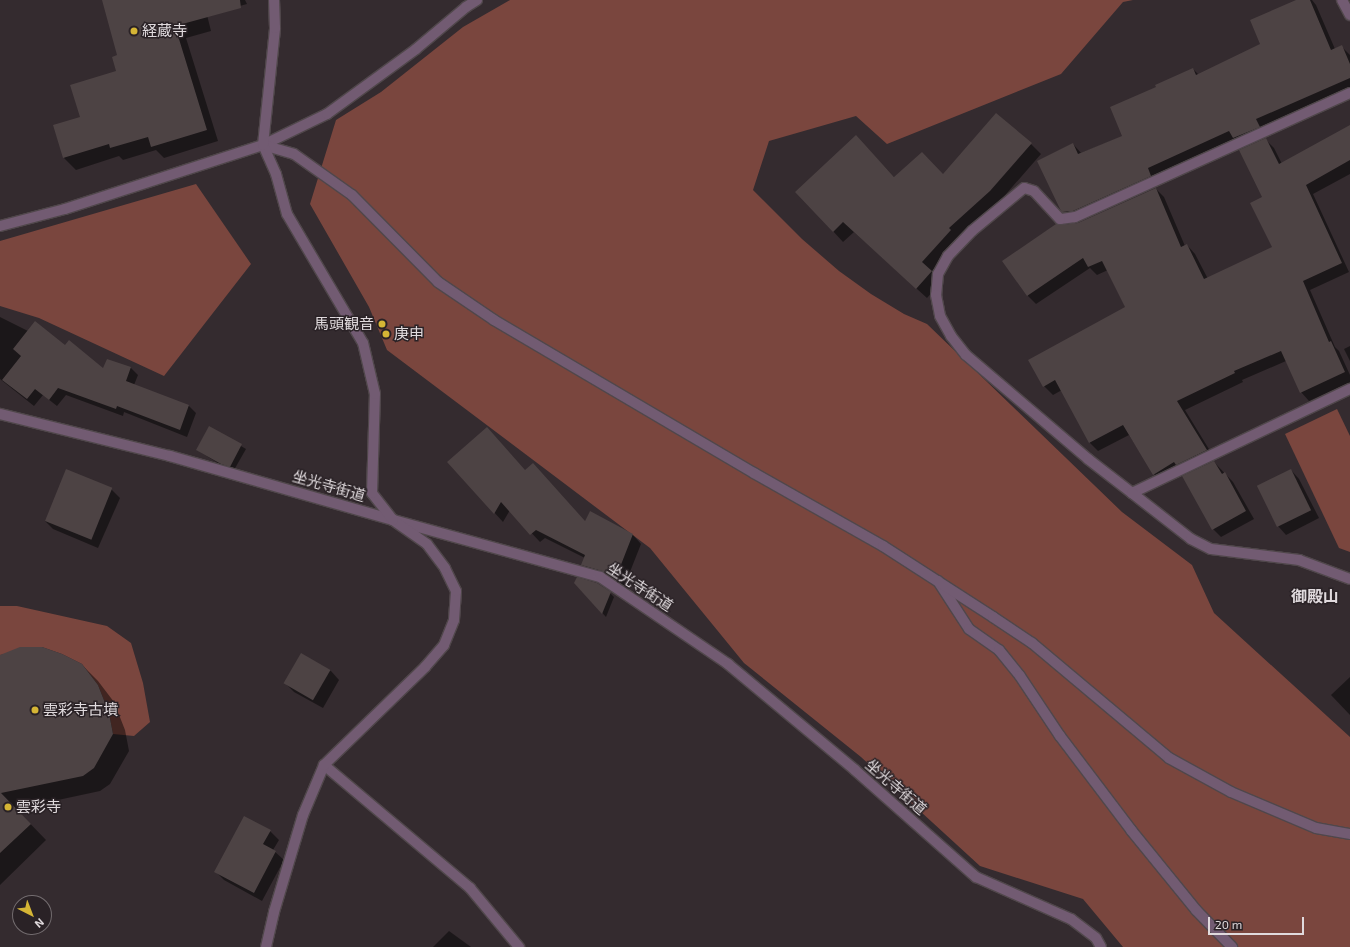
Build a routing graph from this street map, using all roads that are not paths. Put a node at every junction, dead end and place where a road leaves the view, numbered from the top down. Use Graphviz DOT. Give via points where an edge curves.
graph roads {
  1 [pos="274,0"];
  2 [pos="477,0"];
  3 [pos="1342,0"];
  4 [pos="1350,15"];
  5 [pos="1350,93"];
  6 [pos="263,145"];
  7 [pos="0,226"];
  8 [pos="1350,389"];
  9 [pos="0,414"];
  10 [pos="1132,493"];
  11 [pos="392,520"];
  12 [pos="1350,578"];
  13 [pos="938,581"];
  14 [pos="324,765"];
  15 [pos="1350,834"];
  16 [pos="266,947"];
  17 [pos="519,947"];
  18 [pos="1101,947"];
  19 [pos="1232,947"];
  1 -- 6 [label="street" via="275,28"];
  2 -- 6 [label="street" via="416,49 327,114"];
  3 -- 4 [label="street"];
  5 -- 10 [label="street" via="1075,217 1060,219 1034,191 1024,188 972,231 948,256 938,274 936,295 940,316 951,336 966,354 1088,459"];
  6 -- 7 [label="street" via="70,207"];
  6 -- 11 [label="street" via="276,174 287,214 363,343 375,394 372,493"];
  6 -- 13 [label="street" via="294,154 352,195 438,282 494,320 883,546"];
  8 -- 10 [label="street"];
  9 -- 11 [label="street, 坐光寺街道" via="170,456"];
  10 -- 12 [label="street" via="1192,539 1211,549 1299,560"];
  11 -- 14 [label="street" via="427,544 445,568 456,591 454,620 444,645 425,667"];
  11 -- 18 [label="street, 坐光寺街道" via="600,576 728,664 855,770 976,877 1070,919 1096,938"];
  13 -- 15 [label="street" via="1032,643 1169,758 1231,792 1316,828"];
  13 -- 19 [label="street" via="969,630 999,650 1020,676 1060,736 1132,830 1196,910"];
  14 -- 16 [label="street" via="303,816"];
  14 -- 17 [label="street" via="470,888"];
}
